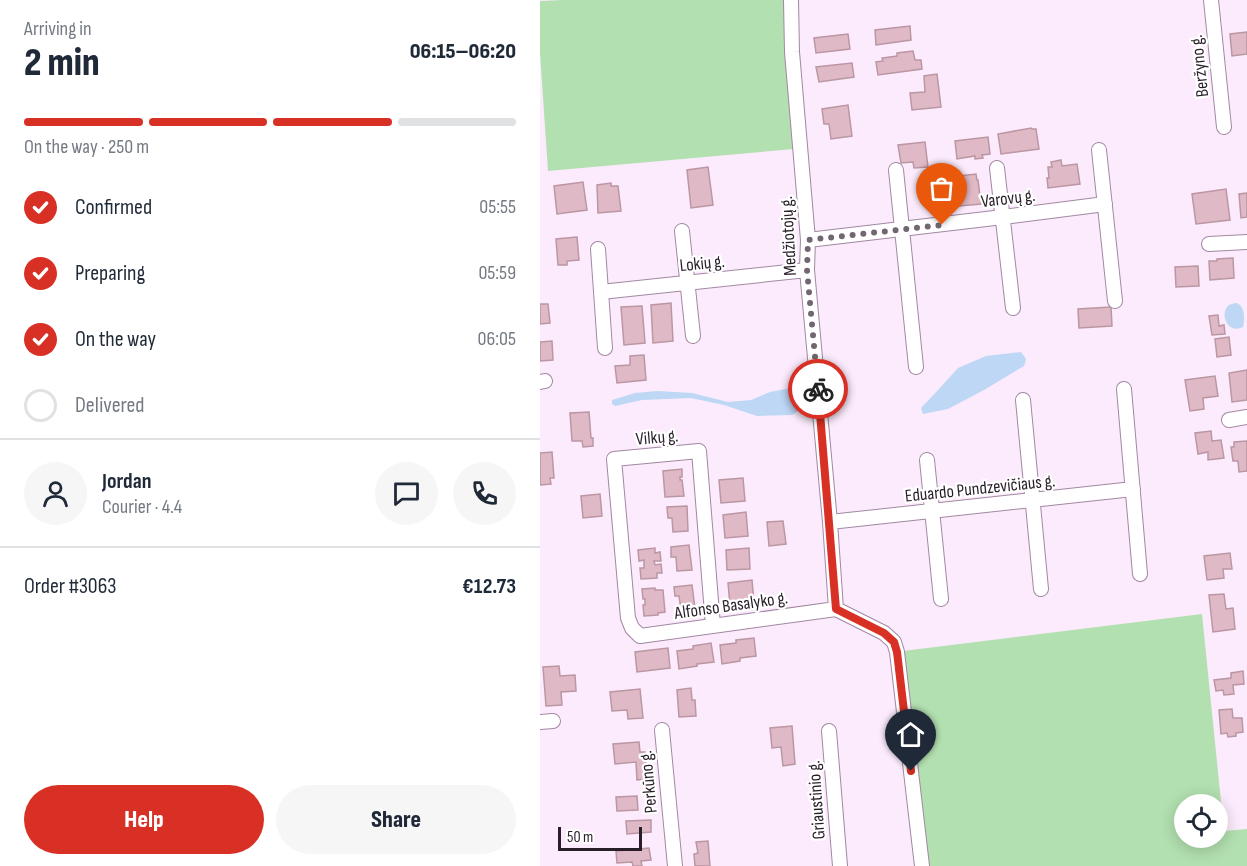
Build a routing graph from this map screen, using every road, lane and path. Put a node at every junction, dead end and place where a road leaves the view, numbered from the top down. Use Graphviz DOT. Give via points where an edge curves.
graph roads {
  1 [pos="791,0"];
  2 [pos="1211,0"];
  3 [pos="1224,128"];
  4 [pos="1099,150"];
  5 [pos="998,168"];
  6 [pos="896,170"];
  7 [pos="1105,204"];
  8 [pos="1003,218"];
  9 [pos="902,229"];
  10 [pos="682,231"];
  11 [pos="808,240"];
  12 [pos="1247,242"];
  13 [pos="1209,244"];
  14 [pos="598,249"];
  15 [pos="807,270"];
  16 [pos="687,283"];
  17 [pos="601,292"];
  18 [pos="1115,301"];
  19 [pos="1013,308"];
  20 [pos="693,336"];
  21 [pos="605,348"];
  22 [pos="916,367"];
  23 [pos="1124,389"];
  24 [pos="1023,400"];
  25 [pos="1247,417"];
  26 [pos="1229,420"];
  27 [pos="927,460"];
  28 [pos="1133,489"];
  29 [pos="1032,500"];
  30 [pos="932,511"];
  31 [pos="830,522"];
  32 [pos="1140,574"];
  33 [pos="1041,589"];
  34 [pos="940,599"];
  35 [pos="836,609"];
  36 [pos="713,626"];
  37 [pos="632,628"];
  38 [pos="662,730"];
  39 [pos="829,731"];
  40 [pos="675,866"];
  41 [pos="840,866"];
  42 [pos="922,866"];
  1 -- 11 [label="street, Medžiotojų g."];
  2 -- 3 [label="street, Beržyno g."];
  4 -- 7 [label="street"];
  5 -- 8 [label="street"];
  6 -- 9 [label="street"];
  7 -- 8 [label="street, Varovų g."];
  7 -- 18 [label="street"];
  8 -- 9 [label="street, Varovų g."];
  8 -- 19 [label="street"];
  9 -- 11 [label="street, Varovų g."];
  9 -- 22 [label="street"];
  10 -- 16 [label="street"];
  11 -- 15 [label="street, Medžiotojų g."];
  12 -- 13 [label="street"];
  14 -- 17 [label="street"];
  15 -- 16 [label="street, Lokių g."];
  15 -- 31 [label="street, Medžiotojų g."];
  16 -- 17 [label="street, Lokių g."];
  16 -- 20 [label="street"];
  17 -- 21 [label="street"];
  23 -- 28 [label="street"];
  24 -- 29 [label="street"];
  25 -- 26 [label="street"];
  27 -- 30 [label="street"];
  28 -- 29 [label="street, Eduardo Pundzevičiaus g."];
  28 -- 32 [label="street"];
  29 -- 30 [label="street, Eduardo Pundzevičiaus g."];
  29 -- 33 [label="street"];
  30 -- 31 [label="street, Eduardo Pundzevičiaus g."];
  30 -- 34 [label="street"];
  31 -- 35 [label="street, Medžiotojų g."];
  35 -- 36 [label="street, Alfonso Basalyko g."];
  35 -- 42 [label="street" via="894,642"];
  36 -- 37 [label="street, Alfonso Basalyko g." via="640,636"];
  36 -- 37 [label="street, Vilkų g." via="699,451 614,459"];
  38 -- 40 [label="street, Perkūno g."];
  39 -- 41 [label="street, Griaustinio g."];
}
